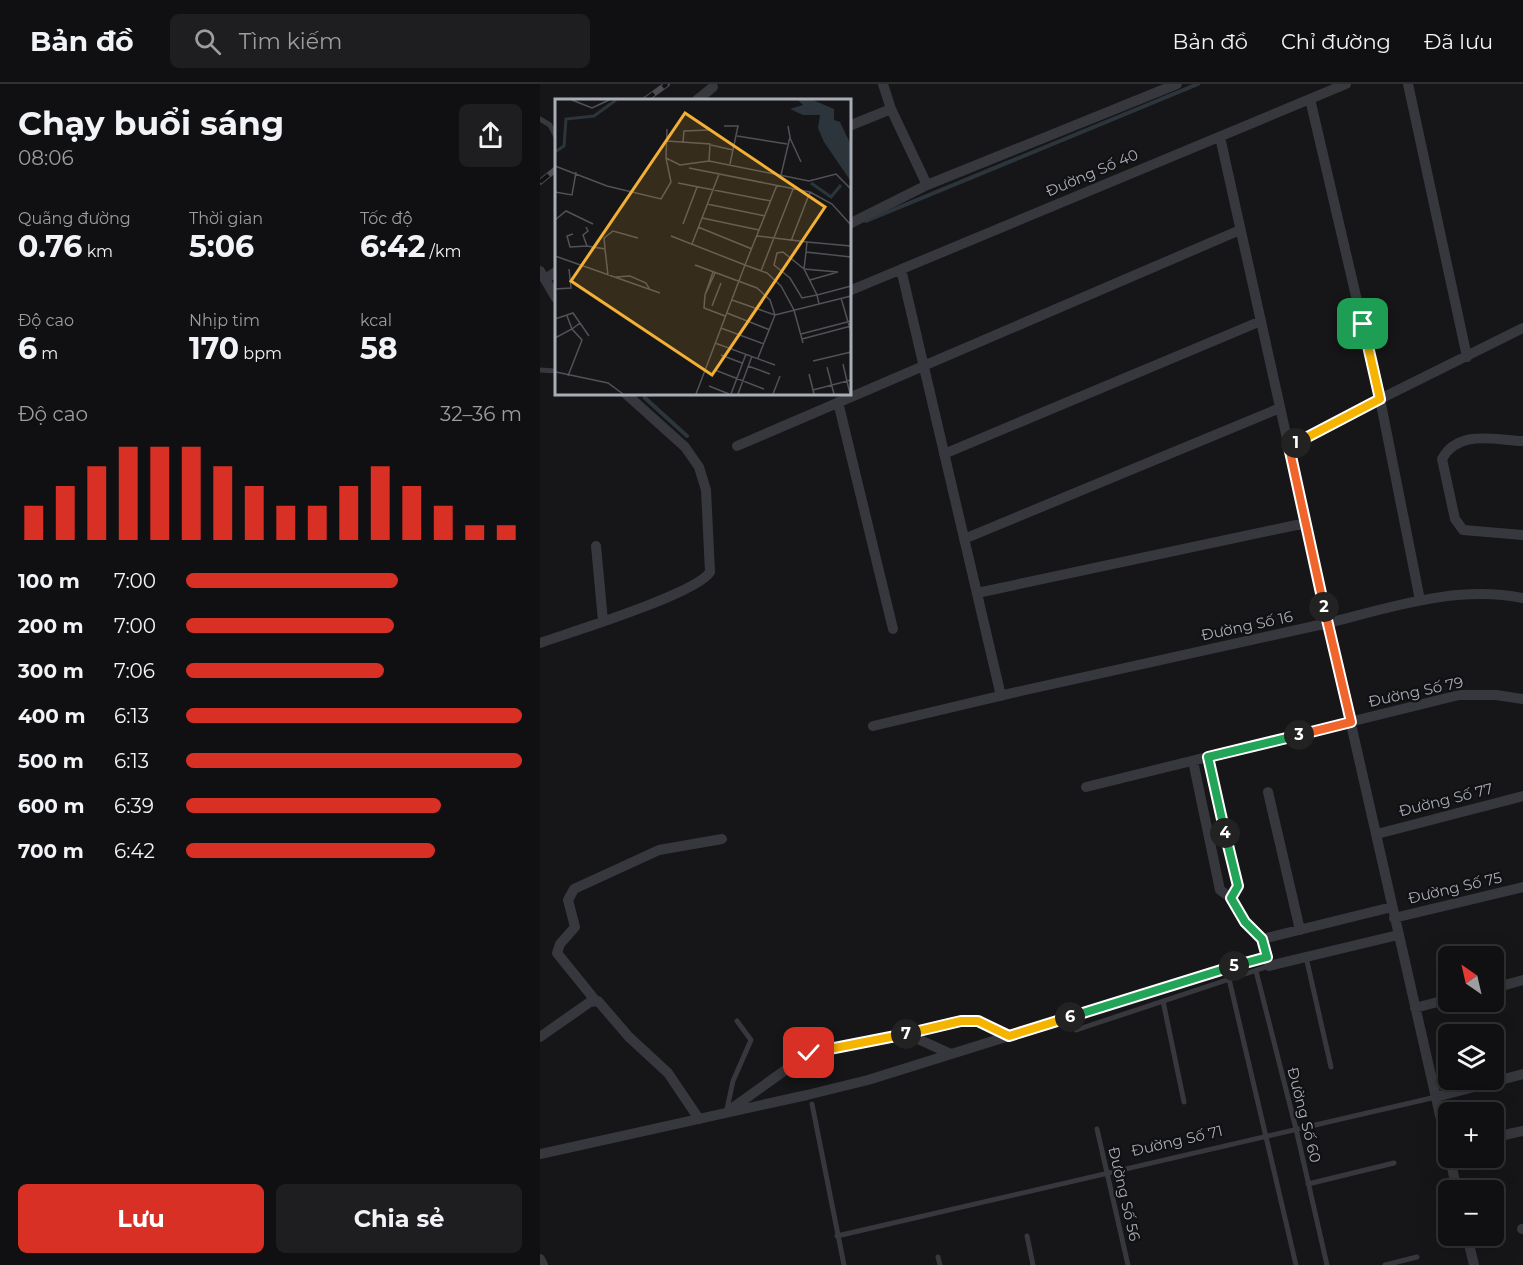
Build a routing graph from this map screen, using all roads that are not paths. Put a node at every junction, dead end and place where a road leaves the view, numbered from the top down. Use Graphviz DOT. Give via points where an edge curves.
graph roads {
  1 [pos="883,84"];
  2 [pos="1177,84"];
  3 [pos="1346,84"];
  4 [pos="1408,84"];
  5 [pos="713,87"];
  6 [pos="698,99"];
  7 [pos="1310,99"];
  8 [pos="891,109"];
  9 [pos="540,119"];
  10 [pos="850,126"];
  11 [pos="555,134"];
  12 [pos="1220,137"];
  13 [pos="927,185"];
  14 [pos="850,224"];
  15 [pos="1240,230"];
  16 [pos="901,269"];
  17 [pos="543,275"];
  18 [pos="850,291"];
  19 [pos="555,296"];
  20 [pos="1261,321"];
  21 [pos="1523,328"];
  22 [pos="1467,357"];
  23 [pos="923,365"];
  24 [pos="540,370"];
  25 [pos="555,371"];
  26 [pos="634,398"];
  27 [pos="1380,399"];
  28 [pos="838,402"];
  29 [pos="1280,408"];
  30 [pos="1523,441"];
  31 [pos="737,446"];
  32 [pos="1289,447"];
  33 [pos="944,454"];
  34 [pos="1306,524"];
  35 [pos="1523,535"];
  36 [pos="964,539"];
  37 [pos="596,546"];
  38 [pos="977,593"];
  39 [pos="1523,598"];
  40 [pos="1420,600"];
  41 [pos="603,621"];
  42 [pos="1328,623"];
  43 [pos="893,629"];
  44 [pos="540,643"];
  45 [pos="1001,696"];
  46 [pos="1523,699"];
  47 [pos="1351,722"];
  48 [pos="873,726"];
  49 [pos="1208,757"];
  50 [pos="1193,761"];
  51 [pos="1086,787"];
  52 [pos="1268,792"];
  53 [pos="1523,796"];
  54 [pos="1377,834"];
  55 [pos="722,839"];
  56 [pos="1523,887"];
  57 [pos="1231,898"];
  58 [pos="1393,912"];
  59 [pos="1300,930"];
  60 [pos="1398,935"];
  61 [pos="1262,939"];
  62 [pos="1306,957"];
  63 [pos="1268,962"];
  64 [pos="1256,971"];
  65 [pos="1229,979"];
  66 [pos="1523,980"];
  67 [pos="1504,985"];
  68 [pos="595,1000"];
  69 [pos="1162,1001"];
  70 [pos="1438,1002"];
  71 [pos="1415,1008"];
  72 [pos="737,1021"];
  73 [pos="1076,1030"];
  74 [pos="907,1034"];
  75 [pos="1009,1036"];
  76 [pos="540,1037"];
  77 [pos="951,1054"];
  78 [pos="1331,1067"];
  79 [pos="1523,1074"];
  80 [pos="1436,1097"];
  81 [pos="1184,1102"];
  82 [pos="812,1104"];
  83 [pos="1438,1106"];
  84 [pos="726,1113"];
  85 [pos="699,1119"];
  86 [pos="1097,1129"];
  87 [pos="1296,1129"];
  88 [pos="1523,1131"];
  89 [pos="1504,1135"];
  90 [pos="1266,1136"];
  91 [pos="540,1154"];
  92 [pos="1394,1163"];
  93 [pos="1107,1173"];
  94 [pos="1308,1184"];
  95 [pos="837,1236"];
  96 [pos="1027,1236"];
  97 [pos="1469,1246"];
  98 [pos="938,1257"];
  99 [pos="1418,1257"];
  100 [pos="540,1259"];
  101 [pos="543,1265"];
  102 [pos="844,1265"];
  103 [pos="940,1265"];
  104 [pos="1033,1265"];
  105 [pos="1128,1265"];
  106 [pos="1296,1265"];
  107 [pos="1327,1265"];
  108 [pos="1385,1265"];
  109 [pos="1474,1265"];
  1 -- 8 [label="street"];
  2 -- 13 [label="street"];
  3 -- 7 [label="street, Đường Số 40"];
  4 -- 22 [label="street"];
  5 -- 6 [label="street"];
  7 -- 12 [label="street, Đường Số 40"];
  7 -- 27 [label="street"];
  8 -- 10 [label="street"];
  8 -- 13 [label="street"];
  9 -- 11 [label="lane"];
  12 -- 15 [label="street"];
  12 -- 16 [label="street, Đường Số 40"];
  13 -- 14 [label="street"];
  15 -- 20 [label="street"];
  15 -- 23 [label="street"];
  16 -- 18 [label="street, Đường Số 40"];
  16 -- 23 [label="street"];
  17 -- 19 [label="street"];
  20 -- 29 [label="street"];
  20 -- 33 [label="street"];
  21 -- 22 [label="street"];
  22 -- 27 [label="street"];
  23 -- 28 [label="street"];
  23 -- 33 [label="street"];
  24 -- 25 [label="lane"];
  26 -- 41 [label="street" via="685,447 699,467 706,490 710,572 706,579 681,592"];
  27 -- 32 [label="street"];
  27 -- 40 [label="street"];
  28 -- 31 [label="street"];
  28 -- 43 [label="street"];
  29 -- 32 [label="street"];
  29 -- 36 [label="street"];
  30 -- 35 [label="street" via="1464,439 1447,448 1442,459 1455,519 1463,530"];
  32 -- 34 [label="street"];
  33 -- 36 [label="street"];
  34 -- 38 [label="street"];
  34 -- 42 [label="street"];
  36 -- 38 [label="street"];
  37 -- 41 [label="street"];
  38 -- 45 [label="street"];
  39 -- 40 [label="street, Đường Số 16" via="1487,594"];
  40 -- 42 [label="street, Đường Số 16"];
  41 -- 44 [label="street"];
  42 -- 45 [label="street, Đường Số 16"];
  42 -- 47 [label="street"];
  45 -- 48 [label="street, Đường Số 16"];
  46 -- 47 [label="street, Đường Số 79" via="1459,695"];
  47 -- 49 [label="street, Đường Số 79"];
  47 -- 54 [label="street"];
  49 -- 50 [label="street, Đường Số 79"];
  49 -- 57 [label="street" via="1238,886"];
  50 -- 51 [label="street, Đường Số 79"];
  50 -- 57 [label="street" via="1220,890"];
  52 -- 59 [label="street"];
  53 -- 54 [label="street, Đường Số 77"];
  54 -- 58 [label="street"];
  55 -- 68 [label="street" via="659,850 574,889 568,900 575,927 557,952"];
  56 -- 58 [label="street, Đường Số 75"];
  57 -- 61 [label="street" via="1245,922"];
  58 -- 59 [label="street, Đường Số 75"];
  58 -- 60 [label="street"];
  59 -- 61 [label="street, Đường Số 75"];
  60 -- 62 [label="street"];
  60 -- 71 [label="street"];
  61 -- 63 [label="street"];
  62 -- 63 [label="street"];
  62 -- 78 [label="lane"];
  63 -- 64 [label="lane"];
  63 -- 75 [label="lane"];
  64 -- 65 [label="lane"];
  64 -- 87 [label="lane, Đường Số 60"];
  65 -- 69 [label="lane"];
  65 -- 90 [label="lane"];
  66 -- 67 [label="street"];
  68 -- 76 [label="street"];
  68 -- 85 [label="street" via="668,1073"];
  69 -- 73 [label="lane"];
  69 -- 81 [label="lane"];
  70 -- 71 [label="street"];
  71 -- 80 [label="street"];
  72 -- 84 [label="lane" via="751,1040 733,1081"];
  74 -- 75 [label="street" via="961,1021 978,1021"];
  74 -- 77 [label="street"];
  74 -- 84 [label="street" via="809,1053"];
  75 -- 77 [label="street"];
  77 -- 84 [label="street" via="868,1080"];
  79 -- 80 [label="street, Đường Số 71"];
  80 -- 83 [label="street"];
  80 -- 87 [label="lane, Đường Số 71"];
  82 -- 95 [label="lane"];
  84 -- 85 [label="street"];
  85 -- 91 [label="street"];
  86 -- 93 [label="lane, Đường Số 56"];
  87 -- 90 [label="lane, Đường Số 71"];
  87 -- 94 [label="lane, Đường Số 60"];
  88 -- 89 [label="street"];
  90 -- 93 [label="lane, Đường Số 71"];
  90 -- 106 [label="lane"];
  92 -- 94 [label="lane"];
  93 -- 95 [label="lane, Đường Số 71"];
  93 -- 105 [label="lane, Đường Số 56"];
  94 -- 107 [label="lane, Đường Số 60"];
  95 -- 102 [label="lane"];
  96 -- 104 [label="lane"];
  97 -- 109 [label="street"];
  98 -- 103 [label="lane"];
  99 -- 108 [label="lane"];
  100 -- 101 [label="street"];
}
